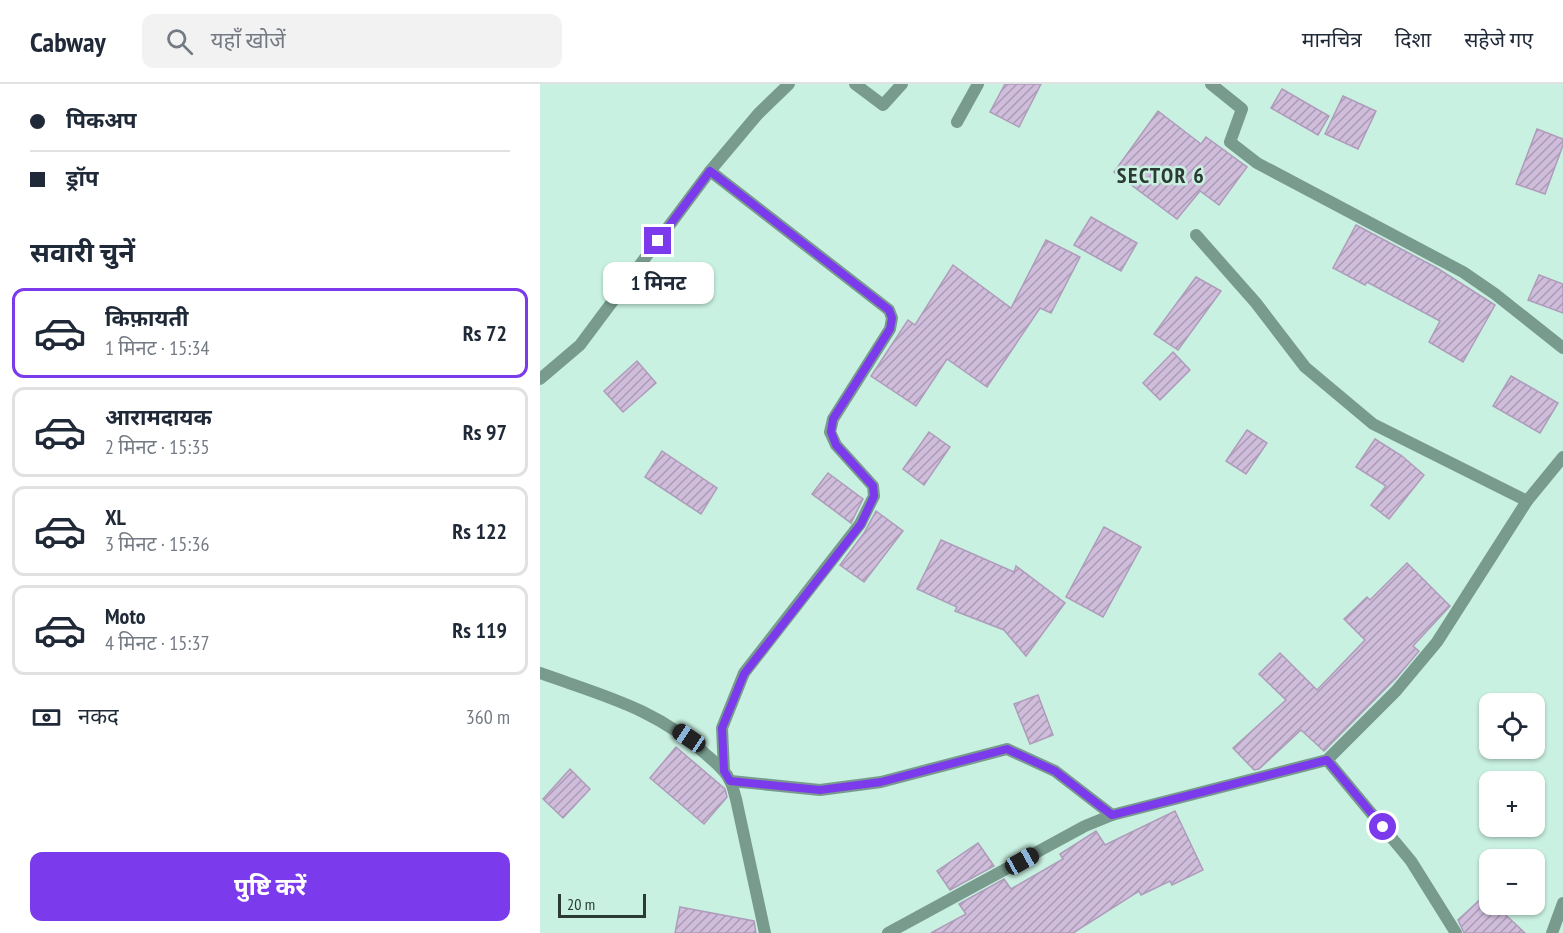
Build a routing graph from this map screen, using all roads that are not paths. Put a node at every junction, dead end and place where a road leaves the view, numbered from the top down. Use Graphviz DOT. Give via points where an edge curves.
graph roads {
  1 [pos="789,84"];
  2 [pos="855,84"];
  3 [pos="902,84"];
  4 [pos="978,84"];
  5 [pos="1211,84"];
  6 [pos="957,122"];
  7 [pos="710,171"];
  8 [pos="1196,235"];
  9 [pos="1563,348"];
  10 [pos="540,379"];
  11 [pos="1563,458"];
  12 [pos="1527,501"];
  13 [pos="540,673"];
  14 [pos="1327,760"];
  15 [pos="727,776"];
  16 [pos="1112,815"];
  17 [pos="1563,903"];
  18 [pos="1561,919"];
  19 [pos="765,933"];
  20 [pos="888,933"];
  21 [pos="1456,933"];
  22 [pos="1552,933"];
  1 -- 7 [label="street"];
  2 -- 3 [label="street" via="883,105"];
  4 -- 6 [label="street"];
  5 -- 9 [label="street" via="1242,109 1230,142 1257,163 1463,272"];
  7 -- 10 [label="street" via="580,345"];
  7 -- 15 [label="street" via="889,310 892,318 890,329 833,419 831,432 836,445 873,486 874,496 861,524 744,674 722,728"];
  8 -- 12 [label="street" via="1305,367 1373,424"];
  11 -- 12 [label="street"];
  12 -- 14 [label="street" via="1437,642 1396,691"];
  13 -- 15 [label="street" via="664,721 689,738"];
  14 -- 16 [label="street"];
  14 -- 21 [label="street" via="1411,861"];
  15 -- 16 [label="street" via="820,790 881,782 1007,749 1055,771"];
  15 -- 19 [label="street"];
  16 -- 20 [label="street"];
  17 -- 18 [label="street"];
  18 -- 22 [label="street"];
}
